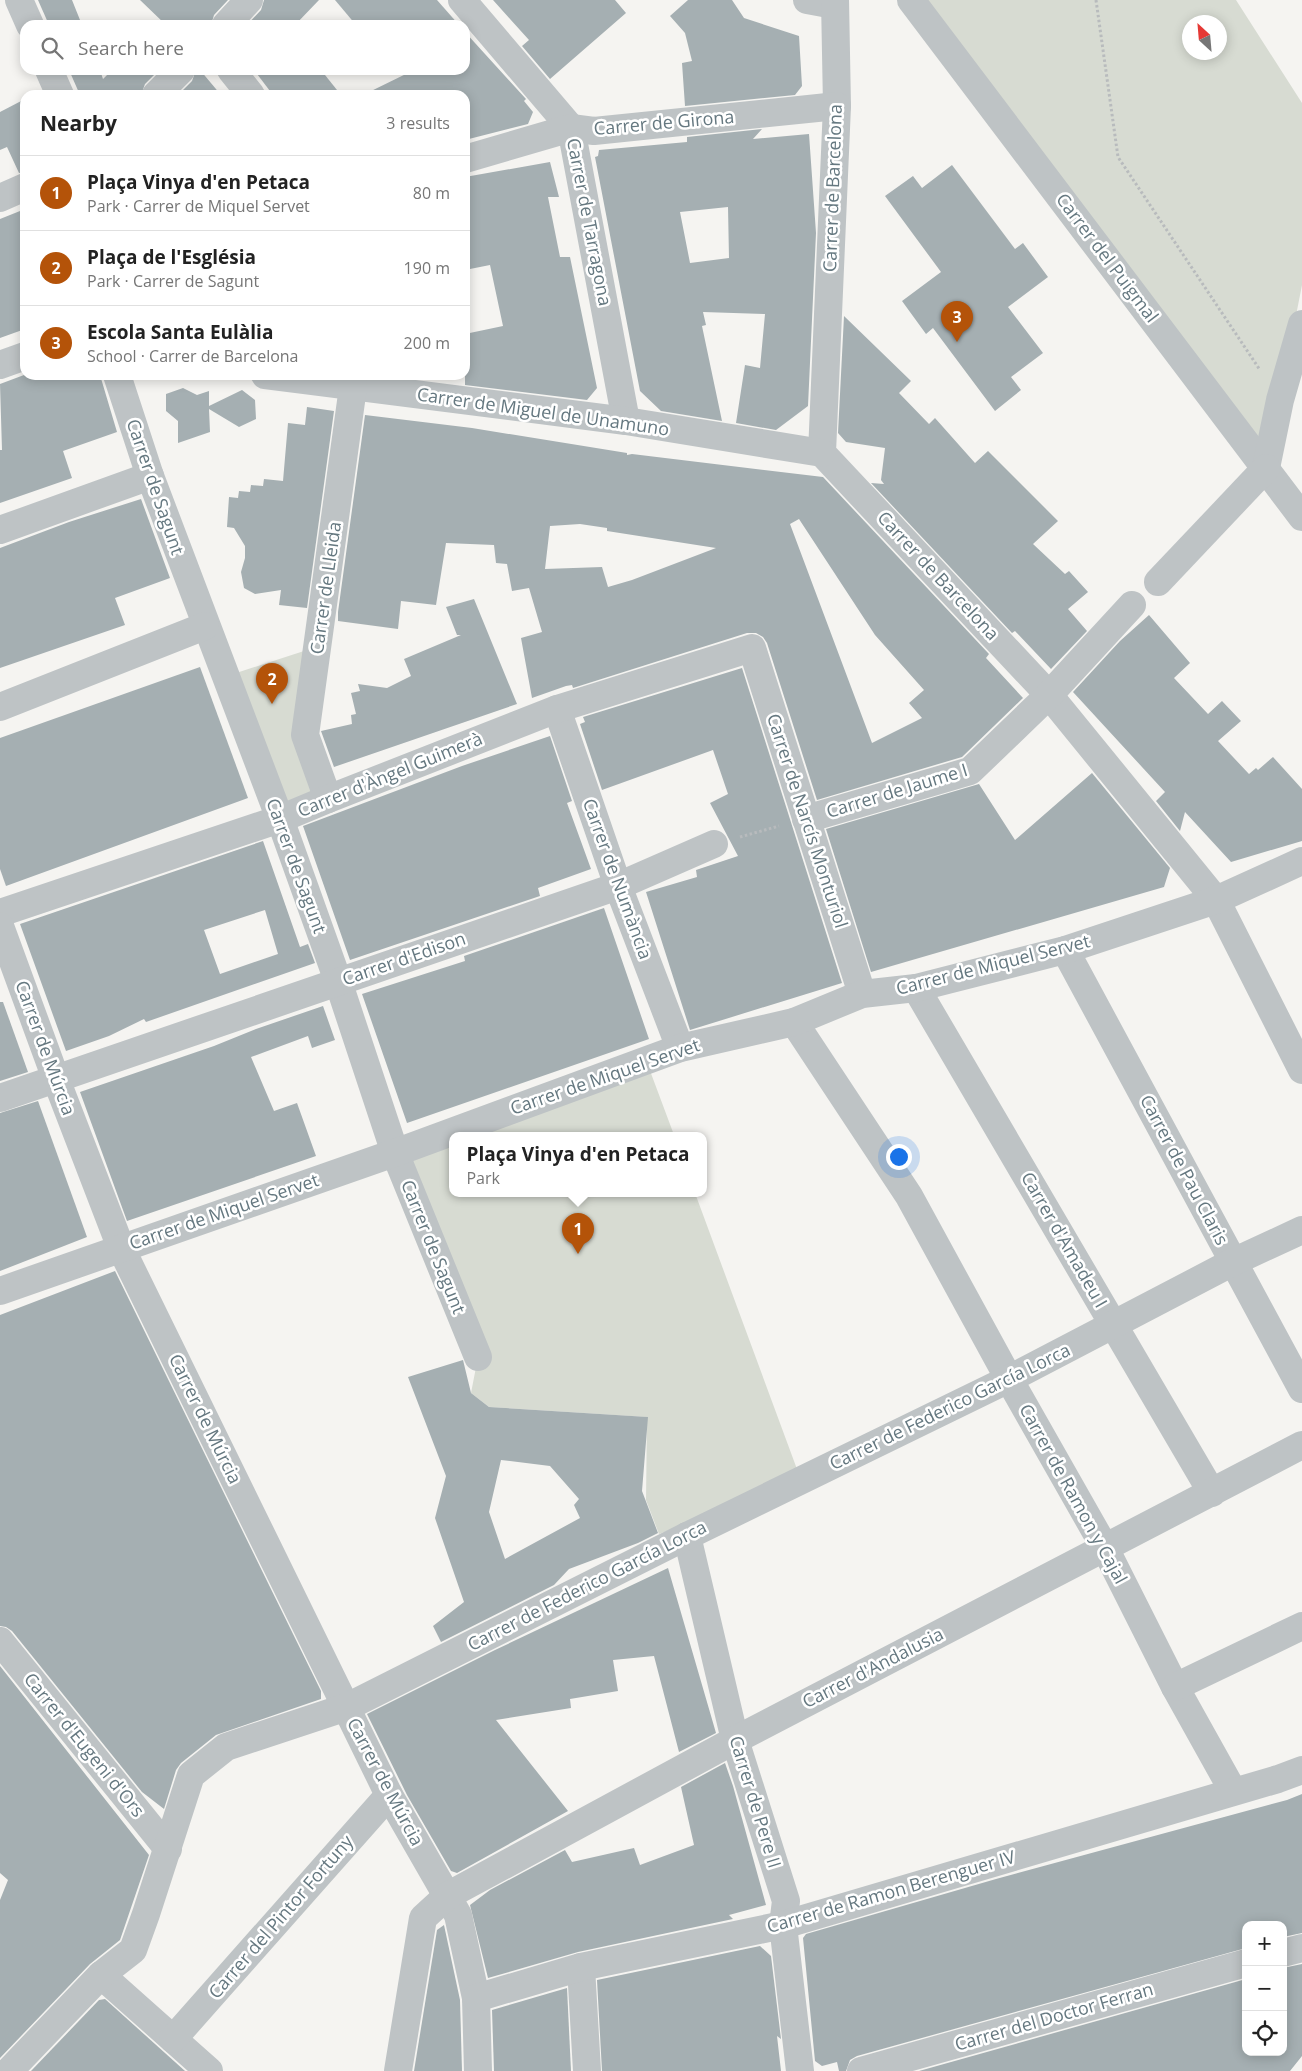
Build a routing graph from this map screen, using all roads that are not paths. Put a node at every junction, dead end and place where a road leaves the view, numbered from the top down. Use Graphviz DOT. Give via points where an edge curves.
graph roads {
  1 [pos="19,0"];
  2 [pos="249,0"];
  3 [pos="462,0"];
  4 [pos="807,0"];
  5 [pos="911,0"];
  6 [pos="834,3"];
  7 [pos="28,20"];
  8 [pos="231,20"];
  9 [pos="51,75"];
  10 [pos="176,75"];
  11 [pos="235,75"];
  12 [pos="58,90"];
  13 [pos="161,90"];
  14 [pos="247,90"];
  15 [pos="837,106"];
  16 [pos="571,128"];
  17 [pos="470,158"];
  18 [pos="20,189"];
  19 [pos="0,198"];
  20 [pos="1302,324"];
  21 [pos="20,358"];
  22 [pos="0,365"];
  23 [pos="119,380"];
  24 [pos="338,380"];
  25 [pos="353,381"];
  26 [pos="626,421"];
  27 [pos="822,453"];
  28 [pos="1266,468"];
  29 [pos="150,476"];
  30 [pos="1302,517"];
  31 [pos="0,530"];
  32 [pos="1158,582"];
  33 [pos="1132,605"];
  34 [pos="206,626"];
  35 [pos="752,648"];
  36 [pos="1050,695"];
  37 [pos="0,707"];
  38 [pos="557,709"];
  39 [pos="328,798"];
  40 [pos="280,819"];
  41 [pos="806,819"];
  42 [pos="714,844"];
  43 [pos="1302,861"];
  44 [pos="618,886"];
  45 [pos="1216,900"];
  46 [pos="0,913"];
  47 [pos="0,926"];
  48 [pos="1065,950"];
  49 [pos="338,981"];
  50 [pos="916,988"];
  51 [pos="862,994"];
  52 [pos="794,1022"];
  53 [pos="680,1048"];
  54 [pos="1302,1070"];
  55 [pos="56,1079"];
  56 [pos="0,1098"];
  57 [pos="449,1132"];
  58 [pos="450,1132"];
  59 [pos="395,1152"];
  60 [pos="1302,1230"];
  61 [pos="121,1248"];
  62 [pos="1233,1262"];
  63 [pos="0,1291"];
  64 [pos="1113,1325"];
  65 [pos="478,1357"];
  66 [pos="1009,1379"];
  67 [pos="1302,1390"];
  68 [pos="1302,1445"];
  69 [pos="1212,1493"];
  70 [pos="687,1536"];
  71 [pos="1105,1548"];
  72 [pos="1302,1626"];
  73 [pos="0,1641"];
  74 [pos="1175,1687"];
  75 [pos="347,1707"];
  76 [pos="735,1740"];
  77 [pos="1302,1770"];
  78 [pos="1233,1791"];
  79 [pos="389,1795"];
  80 [pos="168,1849"];
  81 [pos="447,1896"];
  82 [pos="784,1925"];
  83 [pos="1302,1948"];
  84 [pos="1287,1952"];
  85 [pos="1242,1965"];
  86 [pos="581,1967"];
  87 [pos="101,1975"];
  88 [pos="476,1998"];
  89 [pos="173,2039"];
  90 [pos="9,2071"];
  91 [pos="209,2071"];
  92 [pos="398,2071"];
  93 [pos="478,2071"];
  94 [pos="587,2071"];
  95 [pos="800,2071"];
  96 [pos="862,2071"];
  1 -- 7 [label="street"];
  2 -- 8 [label="street"];
  3 -- 16 [label="street, Carrer de Tarragona"];
  4 -- 6 [label="street, Carrer de Barcelona"];
  5 -- 28 [label="street, Carrer del Puigmal"];
  6 -- 15 [label="street, Carrer de Barcelona"];
  9 -- 12 [label="street"];
  10 -- 13 [label="street"];
  11 -- 14 [label="street"];
  15 -- 16 [label="street, Carrer de Girona" via="594,131"];
  15 -- 27 [label="street, Carrer de Barcelona"];
  16 -- 17 [label="street, Carrer de Girona"];
  16 -- 26 [label="street, Carrer de Tarragona"];
  18 -- 19 [label="street"];
  20 -- 28 [label="street" via="1280,400"];
  21 -- 22 [label="street"];
  23 -- 29 [label="street, Carrer de Sagunt"];
  24 -- 25 [label="street, Carrer de Miguel de Unamuno"];
  25 -- 26 [label="street, Carrer de Miguel de Unamuno"];
  25 -- 39 [label="street, Carrer de Lleida" via="305,735"];
  26 -- 27 [label="street, Carrer de Miguel de Unamuno"];
  27 -- 36 [label="street, Carrer de Barcelona"];
  28 -- 30 [label="street, Carrer del Puigmal"];
  28 -- 32 [label="street"];
  29 -- 31 [label="street"];
  29 -- 34 [label="street, Carrer de Sagunt"];
  33 -- 36 [label="street, Carrer de Jaume I"];
  34 -- 37 [label="street"];
  34 -- 40 [label="street, Carrer de Sagunt"];
  35 -- 38 [label="street, Carrer d'Àngel Guimerà"];
  35 -- 41 [label="street, Carrer de Narcís Monturiol"];
  36 -- 41 [label="street, Carrer de Jaume I" via="970,771"];
  36 -- 45 [label="street, Carrer de Barcelona"];
  38 -- 39 [label="street, Carrer d'Àngel Guimerà"];
  38 -- 44 [label="street, Carrer de Numància"];
  39 -- 40 [label="street, Carrer d'Àngel Guimerà"];
  40 -- 46 [label="street, Carrer d'Àngel Guimerà"];
  40 -- 49 [label="street, Carrer de Sagunt"];
  41 -- 51 [label="street, Carrer de Narcís Monturiol"];
  42 -- 44 [label="street, Carrer d'Edison"];
  43 -- 45 [label="street, Carrer de Miquel Servet"];
  44 -- 49 [label="street, Carrer d'Edison"];
  44 -- 53 [label="street, Carrer de Numància"];
  45 -- 48 [label="street, Carrer de Miquel Servet"];
  45 -- 54 [label="street, Carrer de Barcelona"];
  47 -- 55 [label="street, Carrer de Múrcia"];
  48 -- 50 [label="street, Carrer de Miquel Servet"];
  48 -- 62 [label="street, Carrer de Pau Claris"];
  49 -- 55 [label="street, Carrer d'Edison"];
  49 -- 59 [label="street, Carrer de Sagunt"];
  50 -- 51 [label="street, Carrer de Miquel Servet"];
  50 -- 64 [label="street, Carrer d'Amadeu I"];
  51 -- 52 [label="street, Carrer de Miquel Servet"];
  52 -- 53 [label="street, Carrer de Miquel Servet"];
  52 -- 66 [label="street, Carrer de Ramon y Cajal" via="909,1196"];
  53 -- 58 [label="street, Carrer de Miquel Servet"];
  55 -- 56 [label="street, Carrer d'Edison"];
  55 -- 61 [label="street, Carrer de Múrcia"];
  57 -- 59 [label="street, Carrer de Miquel Servet"];
  59 -- 61 [label="street, Carrer de Miquel Servet"];
  59 -- 65 [label="street, Carrer de Sagunt"];
  60 -- 62 [label="street, Carrer de Federico García Lorca"];
  61 -- 63 [label="street, Carrer de Miquel Servet"];
  61 -- 75 [label="street, Carrer de Múrcia"];
  62 -- 64 [label="street, Carrer de Federico García Lorca"];
  62 -- 67 [label="street, Carrer de Pau Claris"];
  64 -- 66 [label="street, Carrer de Federico García Lorca"];
  64 -- 69 [label="street, Carrer d'Amadeu I"];
  66 -- 70 [label="street, Carrer de Federico García Lorca"];
  66 -- 71 [label="street, Carrer de Ramon y Cajal"];
  68 -- 69 [label="street, Carrer d'Andalusia"];
  69 -- 71 [label="street, Carrer d'Andalusia"];
  70 -- 75 [label="street, Carrer de Federico García Lorca"];
  70 -- 76 [label="street, Carrer de Pere II"];
  71 -- 74 [label="street, Carrer de Ramon y Cajal"];
  71 -- 76 [label="street, Carrer d'Andalusia"];
  72 -- 74 [label="street"];
  73 -- 80 [label="street, Carrer d'Eugeni d'Ors"];
  74 -- 78 [label="street, Carrer de Ramon y Cajal"];
  75 -- 79 [label="street, Carrer de Múrcia"];
  75 -- 80 [label="street, Carrer de Federico García Lorca" via="226,1747 191,1775"];
  76 -- 81 [label="street, Carrer d'Andalusia"];
  76 -- 82 [label="street, Carrer de Pere II" via="786,1902"];
  77 -- 78 [label="street, Carrer de Ramon Berenguer IV"];
  78 -- 82 [label="street, Carrer de Ramon Berenguer IV"];
  79 -- 81 [label="street, Carrer de Múrcia"];
  79 -- 89 [label="street, Carrer del Pintor Fortuny"];
  80 -- 87 [label="street, Carrer de Federico García Lorca" via="133,1950"];
  81 -- 88 [label="street, Carrer de Múrcia" via="458,1915"];
  81 -- 92 [label="street, Carrer d'Andalusia" via="423,1918"];
  82 -- 86 [label="street, Carrer de Ramon Berenguer IV"];
  82 -- 95 [label="street, Carrer de Pere II"];
  83 -- 84 [label="street"];
  85 -- 96 [label="street, Carrer del Doctor Ferran"];
  86 -- 88 [label="street, Carrer de Ramon Berenguer IV"];
  86 -- 94 [label="street"];
  87 -- 89 [label="street"];
  87 -- 90 [label="street, Carrer de Federico García Lorca"];
  88 -- 93 [label="street, Carrer de Múrcia"];
  89 -- 91 [label="street"];
}
